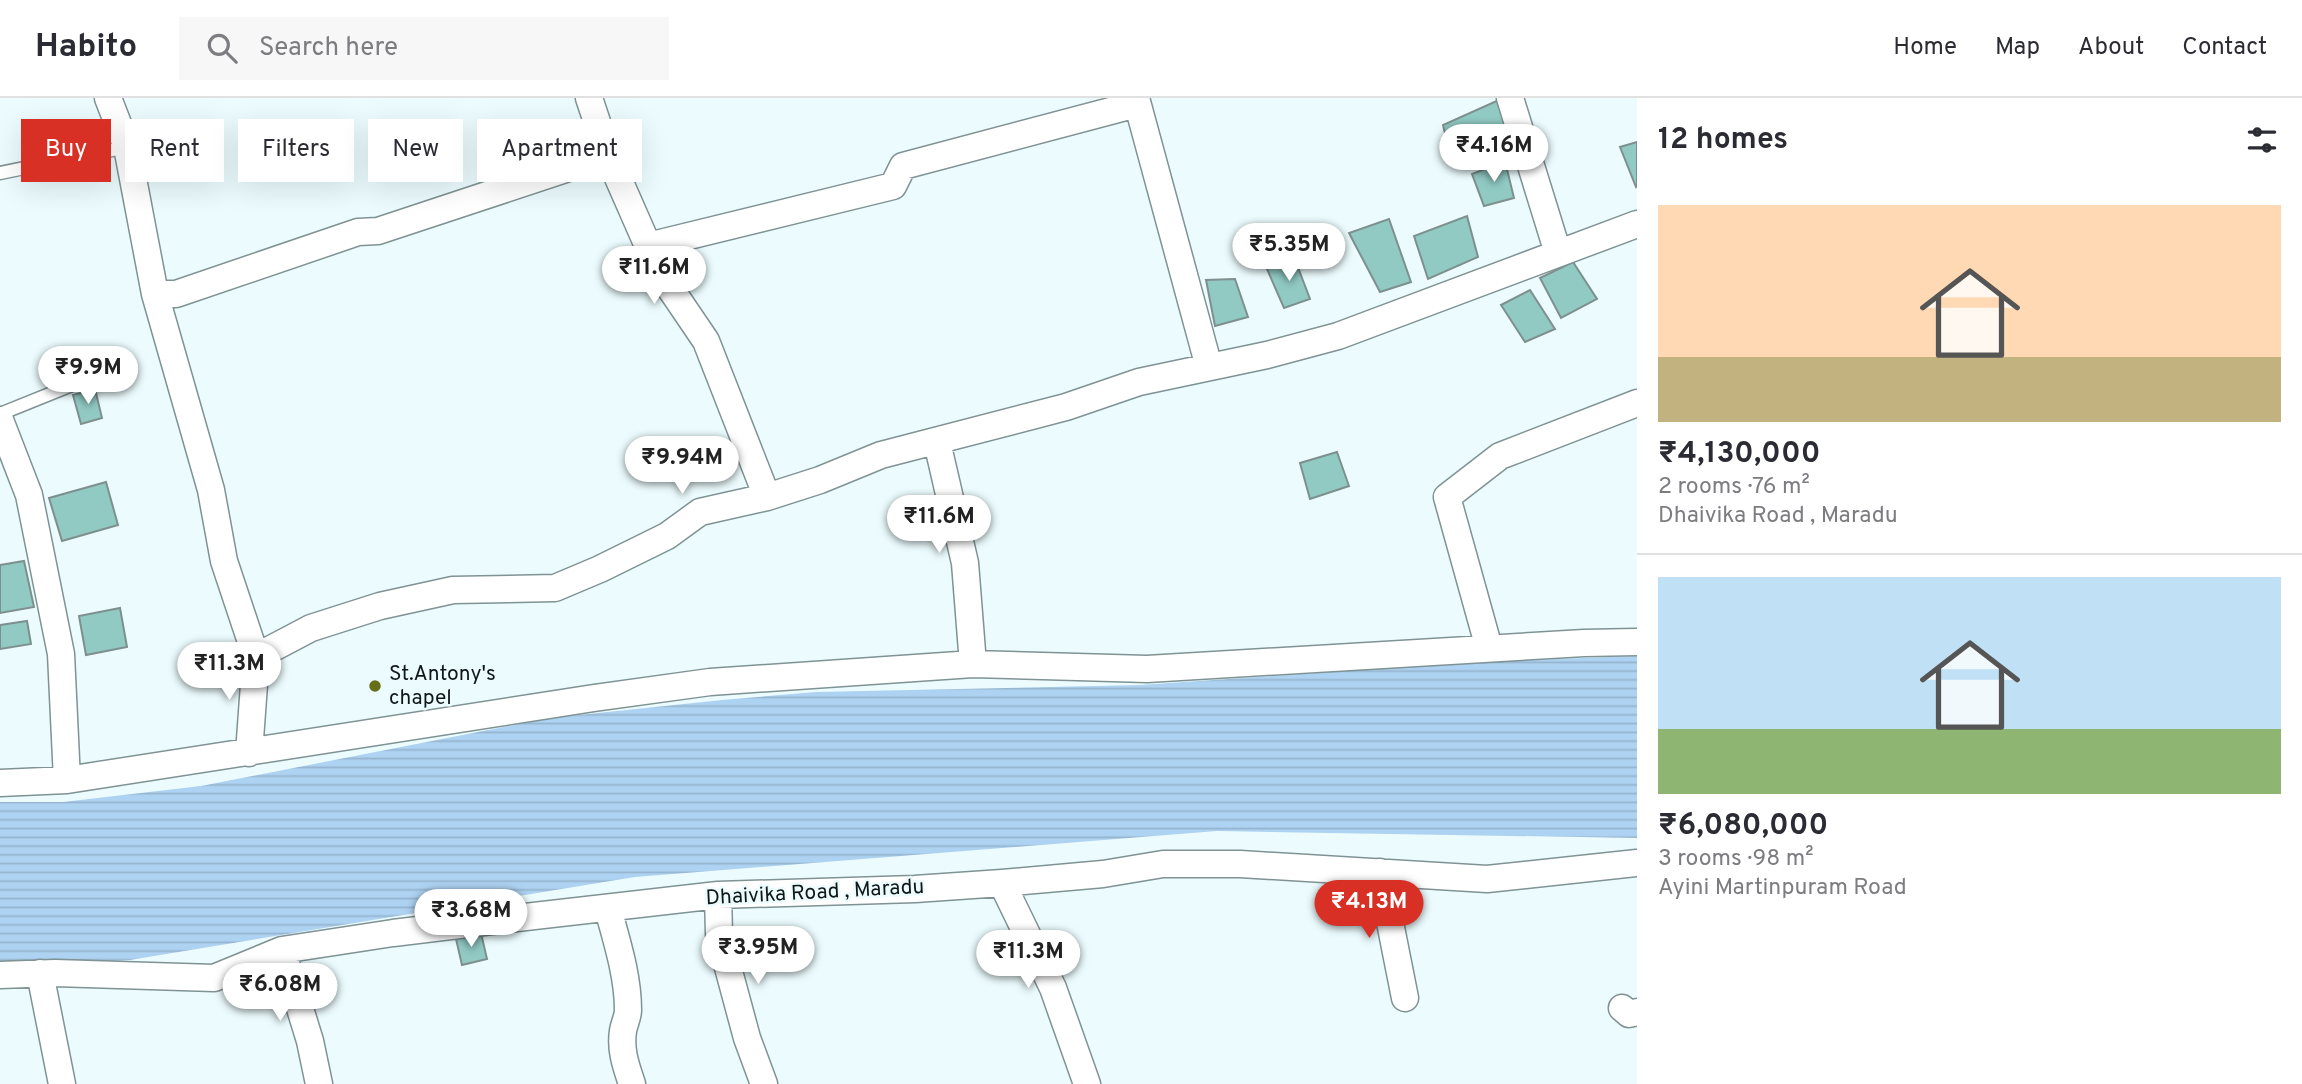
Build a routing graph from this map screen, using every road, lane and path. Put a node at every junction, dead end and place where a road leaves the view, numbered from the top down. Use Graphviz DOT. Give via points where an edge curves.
graph roads {
  1 [pos="108,98"];
  2 [pos="589,98"];
  3 [pos="1510,98"];
  4 [pos="1136,101"];
  5 [pos="596,119"];
  6 [pos="125,142"];
  7 [pos="125,147"];
  8 [pos="0,173"];
  9 [pos="134,182"];
  10 [pos="526,182"];
  11 [pos="620,182"];
  12 [pos="1637,224"];
  13 [pos="648,246"];
  14 [pos="1558,253"];
  15 [pos="155,294"];
  16 [pos="1209,368"];
  17 [pos="77,383"];
  18 [pos="1637,402"];
  19 [pos="0,414"];
  20 [pos="0,420"];
  21 [pos="937,442"];
  22 [pos="766,497"];
  23 [pos="1637,642"];
  24 [pos="1489,648"];
  25 [pos="256,657"];
  26 [pos="973,664"];
  27 [pos="249,753"];
  28 [pos="67,780"];
  29 [pos="0,783"];
  30 [pos="1637,863"];
  31 [pos="1380,872"];
  32 [pos="1002,883"];
  33 [pos="718,895"];
  34 [pos="608,909"];
  35 [pos="282,950"];
  36 [pos="40,973"];
  37 [pos="0,975"];
  38 [pos="1405,999"];
  39 [pos="62,1084"];
  40 [pos="319,1084"];
  41 [pos="632,1084"];
  42 [pos="764,1084"];
  43 [pos="1087,1084"];
  1 -- 6 [label="street"];
  2 -- 5 [label="street"];
  3 -- 14 [label="street"];
  4 -- 13 [label="street" via="903,166 893,186"];
  4 -- 16 [label="street"];
  7 -- 8 [label="lane"];
  9 -- 15 [label="street"];
  10 -- 15 [label="street" via="378,231 358,232 176,294"];
  11 -- 13 [label="street"];
  12 -- 14 [label="street"];
  13 -- 22 [label="street" via="706,341"];
  14 -- 16 [label="street" via="1338,336"];
  15 -- 25 [label="street" via="211,490 224,561"];
  16 -- 21 [label="street" via="1139,382"];
  17 -- 19 [label="lane"];
  18 -- 24 [label="street" via="1500,456 1447,497"];
  20 -- 28 [label="street" via="29,495 61,654"];
  21 -- 22 [label="street" via="881,455"];
  21 -- 26 [label="street" via="964,563"];
  22 -- 25 [label="street" via="700,512 667,536 555,588 453,590 380,606 311,628"];
  23 -- 24 [label="street"];
  24 -- 26 [label="street" via="1147,669"];
  25 -- 27 [label="street"];
  26 -- 27 [label="street" via="710,682"];
  27 -- 28 [label="street"];
  28 -- 29 [label="street"];
  30 -- 31 [label="street, Dhaivika Road , Maradu" via="1487,879"];
  31 -- 32 [label="street, Dhaivika Road , Maradu" via="1163,864"];
  31 -- 38 [label="street"];
  32 -- 33 [label="street, Dhaivika Road , Maradu"];
  32 -- 43 [label="street" via="1053,988"];
  33 -- 34 [label="street, Dhaivika Road , Maradu"];
  33 -- 42 [label="street" via="719,934"];
  34 -- 35 [label="street, Dhaivika Road , Maradu"];
  34 -- 41 [label="street" via="624,973 628,1012 622,1054"];
  35 -- 36 [label="street, Dhaivika Road , Maradu" via="214,978"];
  35 -- 40 [label="street"];
  36 -- 37 [label="street, Dhaivika Road , Maradu"];
  36 -- 39 [label="street"];
}
